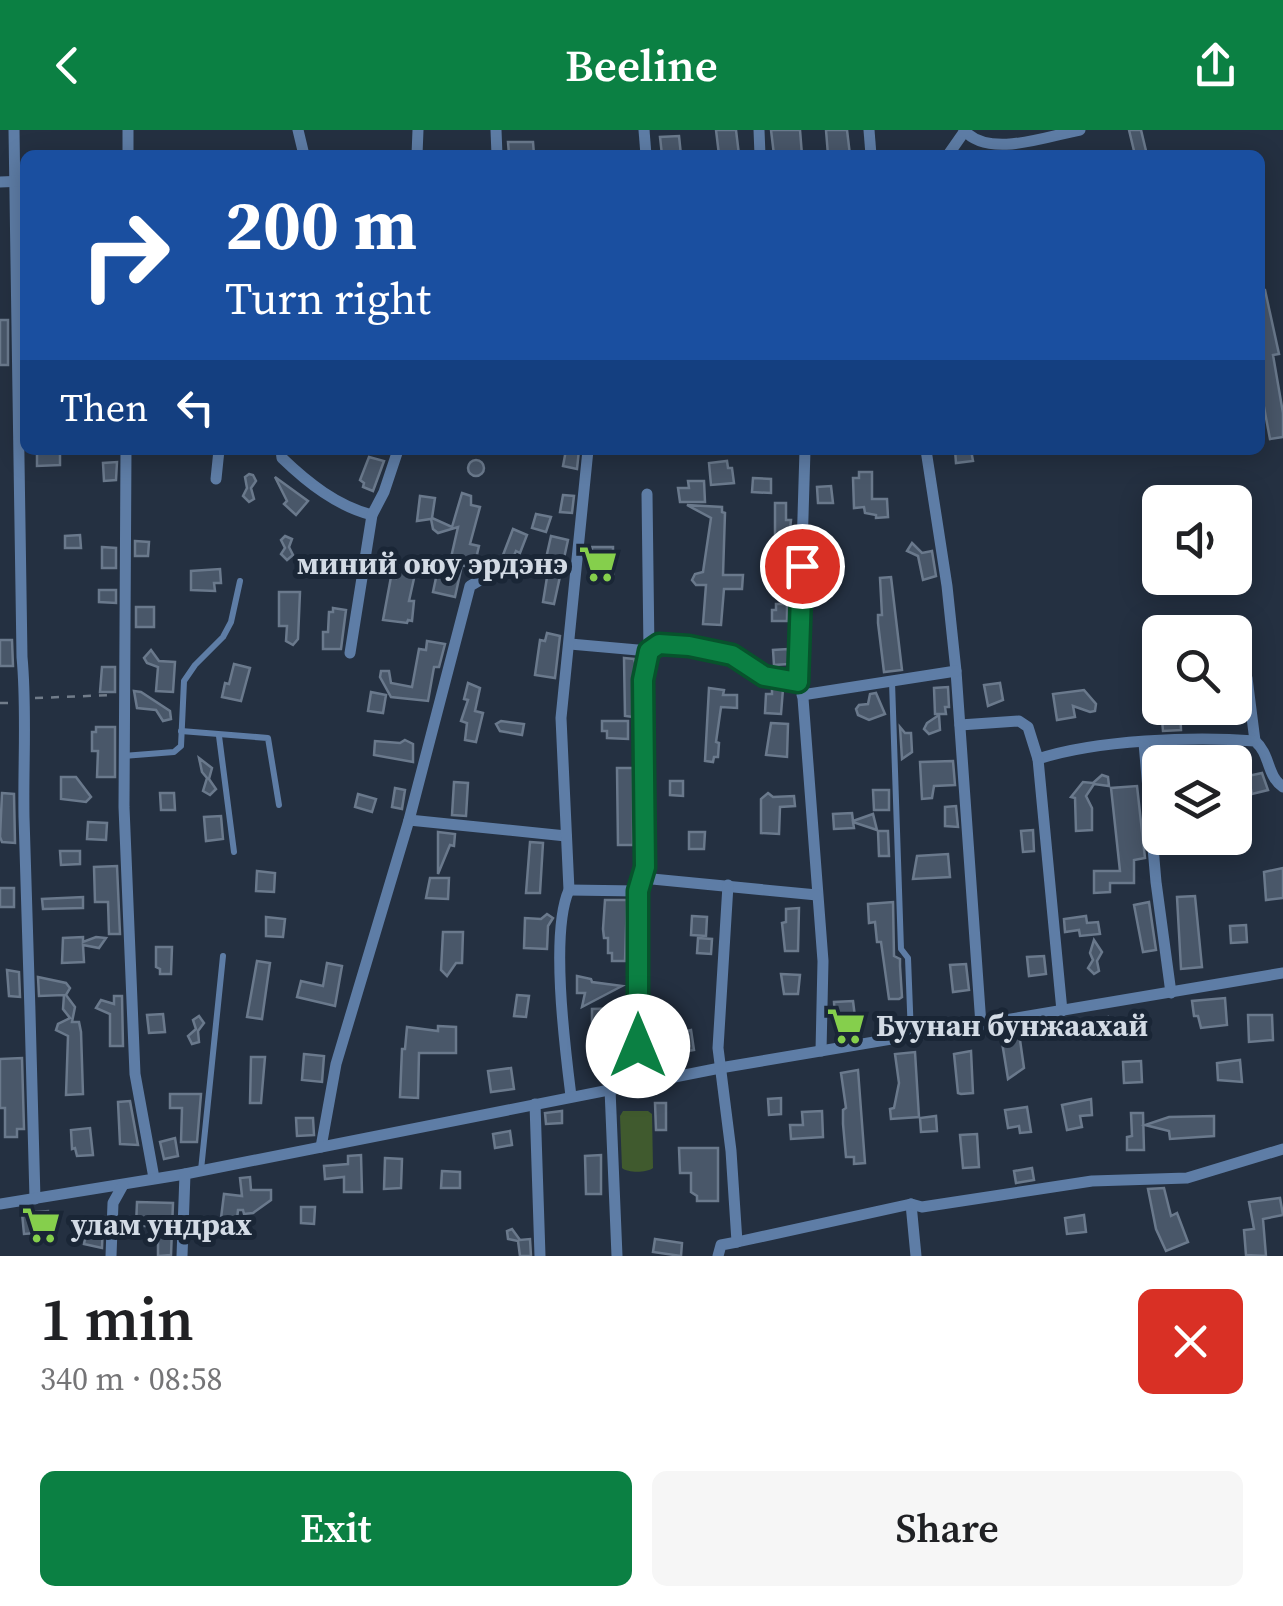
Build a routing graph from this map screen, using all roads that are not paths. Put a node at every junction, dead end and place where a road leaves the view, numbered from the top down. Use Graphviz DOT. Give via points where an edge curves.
graph roads {
  1 [pos="14,130"];
  2 [pos="1080,130"];
  3 [pos="964,131"];
  4 [pos="20,181"];
  5 [pos="0,182"];
  6 [pos="21,455"];
  7 [pos="126,455"];
  8 [pos="218,455"];
  9 [pos="282,455"];
  10 [pos="396,455"];
  11 [pos="588,455"];
  12 [pos="806,455"];
  13 [pos="927,455"];
  14 [pos="216,479"];
  15 [pos="647,494"];
  16 [pos="372,514"];
  17 [pos="487,576"];
  18 [pos="240,581"];
  19 [pos="570,644"];
  20 [pos="649,651"];
  21 [pos="350,654"];
  22 [pos="732,655"];
  23 [pos="956,671"];
  24 [pos="892,682"];
  25 [pos="800,688"];
  26 [pos="1252,715"];
  27 [pos="960,724"];
  28 [pos="181,731"];
  29 [pos="219,736"];
  30 [pos="1144,742"];
  31 [pos="1255,742"];
  32 [pos="122,756"];
  33 [pos="1038,759"];
  34 [pos="1283,787"];
  35 [pos="280,805"];
  36 [pos="409,820"];
  37 [pos="566,836"];
  38 [pos="234,852"];
  39 [pos="640,885"];
  40 [pos="728,886"];
  41 [pos="569,890"];
  42 [pos="818,895"];
  43 [pos="223,956"];
  44 [pos="1283,973"];
  45 [pos="1171,994"];
  46 [pos="1062,1011"];
  47 [pos="981,1024"];
  48 [pos="912,1036"];
  49 [pos="821,1051"];
  50 [pos="720,1068"];
  51 [pos="638,1085"];
  52 [pos="610,1090"];
  53 [pos="571,1096"];
  54 [pos="535,1104"];
  55 [pos="321,1147"];
  56 [pos="1283,1149"];
  57 [pos="201,1170"];
  58 [pos="185,1174"];
  59 [pos="154,1178"];
  60 [pos="123,1185"];
  61 [pos="35,1199"];
  62 [pos="0,1204"];
  63 [pos="912,1204"];
  64 [pos="737,1242"];
  65 [pos="110,1256"];
  66 [pos="182,1256"];
  67 [pos="540,1256"];
  68 [pos="617,1256"];
  69 [pos="718,1256"];
  70 [pos="916,1256"];
  1 -- 4 [label="street"];
  2 -- 3 [label="street" via="1000,143 974,140"];
  4 -- 5 [label="street"];
  6 -- 61 [label="street"];
  7 -- 32 [label="street"];
  8 -- 14 [label="street"];
  9 -- 16 [label="street" via="328,496"];
  10 -- 16 [label="street"];
  11 -- 19 [label="street"];
  12 -- 25 [label="street"];
  13 -- 23 [label="street"];
  15 -- 20 [label="street"];
  16 -- 21 [label="street"];
  17 -- 36 [label="street" via="470,586"];
  18 -- 28 [label="lane" via="223,638 184,681"];
  19 -- 20 [label="street"];
  19 -- 37 [label="street" via="561,718"];
  20 -- 22 [label="lane" via="659,644"];
  20 -- 39 [label="street"];
  22 -- 25 [label="street"];
  23 -- 24 [label="street"];
  23 -- 27 [label="street"];
  24 -- 25 [label="street"];
  24 -- 48 [label="lane" via="901,949 908,958"];
  25 -- 42 [label="street"];
  26 -- 31 [label="street"];
  27 -- 33 [label="street" via="1019,721 1028,727"];
  27 -- 47 [label="street"];
  28 -- 29 [label="lane"];
  28 -- 32 [label="lane" via="174,752"];
  29 -- 35 [label="lane" via="268,738"];
  29 -- 38 [label="lane"];
  30 -- 31 [label="street"];
  30 -- 33 [label="street"];
  30 -- 45 [label="street"];
  31 -- 34 [label="street" via="1266,750 1273,779"];
  32 -- 59 [label="street" via="135,1074"];
  33 -- 46 [label="street"];
  36 -- 37 [label="street"];
  36 -- 55 [label="street" via="336,1064"];
  37 -- 41 [label="street"];
  39 -- 40 [label="street"];
  39 -- 41 [label="street"];
  39 -- 51 [label="street"];
  40 -- 42 [label="street"];
  40 -- 50 [label="street"];
  41 -- 53 [label="street" via="562,905 562,963"];
  42 -- 49 [label="street"];
  43 -- 57 [label="lane"];
  44 -- 45 [label="street"];
  45 -- 46 [label="street"];
  46 -- 47 [label="street"];
  47 -- 48 [label="street"];
  48 -- 49 [label="street"];
  49 -- 50 [label="street"];
  50 -- 51 [label="street"];
  50 -- 64 [label="street"];
  51 -- 52 [label="street"];
  52 -- 53 [label="street"];
  52 -- 68 [label="street"];
  53 -- 54 [label="street"];
  54 -- 55 [label="street"];
  54 -- 67 [label="street"];
  55 -- 57 [label="street"];
  56 -- 63 [label="street" via="1188,1178 1092,1181"];
  57 -- 58 [label="street"];
  58 -- 59 [label="street"];
  58 -- 66 [label="street"];
  59 -- 60 [label="street"];
  60 -- 61 [label="street"];
  60 -- 65 [label="street" via="113,1203"];
  61 -- 62 [label="street"];
  63 -- 64 [label="street"];
  63 -- 70 [label="street"];
  64 -- 69 [label="street" via="721,1245"];
}
